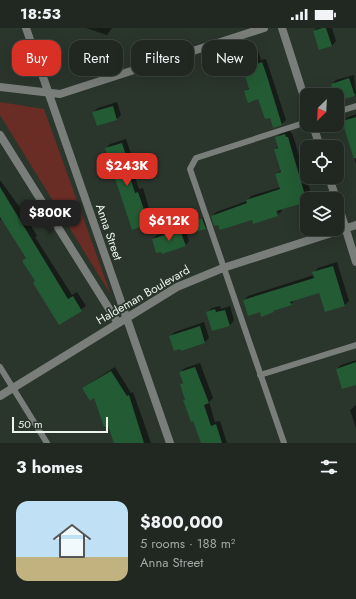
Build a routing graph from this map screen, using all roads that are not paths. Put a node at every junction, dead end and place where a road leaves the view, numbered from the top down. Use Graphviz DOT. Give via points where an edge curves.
graph roads {
  1 [pos="26,28"];
  2 [pos="264,28"];
  3 [pos="282,28"];
  4 [pos="0,87"];
  5 [pos="301,88"];
  6 [pos="49,94"];
  7 [pos="356,106"];
  8 [pos="344,110"];
  9 [pos="300,124"];
  10 [pos="0,135"];
  11 [pos="344,223"];
  12 [pos="356,225"];
  13 [pos="346,229"];
  14 [pos="356,262"];
  15 [pos="223,268"];
  16 [pos="126,318"];
  17 [pos="118,323"];
  18 [pos="356,345"];
  19 [pos="0,367"];
  20 [pos="260,375"];
  21 [pos="13,388"];
  22 [pos="0,396"];
  23 [pos="47,443"];
  24 [pos="170,443"];
  25 [pos="284,443"];
  1 -- 6 [label="street, Anna Street"];
  2 -- 6 [label="street" via="60,94"];
  3 -- 5 [label="street"];
  4 -- 6 [label="street"];
  6 -- 16 [label="street, Anna Street"];
  7 -- 8 [label="lane"];
  9 -- 15 [label="lane" via="196,158 192,163 190,169"];
  10 -- 17 [label="street"];
  11 -- 13 [label="street"];
  12 -- 13 [label="street, Haldeman Boulevard"];
  13 -- 14 [label="street"];
  13 -- 15 [label="street, Haldeman Boulevard"];
  15 -- 16 [label="street, Haldeman Boulevard" via="177,287"];
  15 -- 20 [label="lane"];
  16 -- 17 [label="street, Haldeman Boulevard"];
  16 -- 24 [label="street, Anna Street"];
  17 -- 21 [label="street, Haldeman Boulevard"];
  18 -- 20 [label="lane"];
  19 -- 21 [label="lane"];
  20 -- 25 [label="lane"];
  21 -- 22 [label="street, Haldeman Boulevard"];
  21 -- 23 [label="lane"];
}
